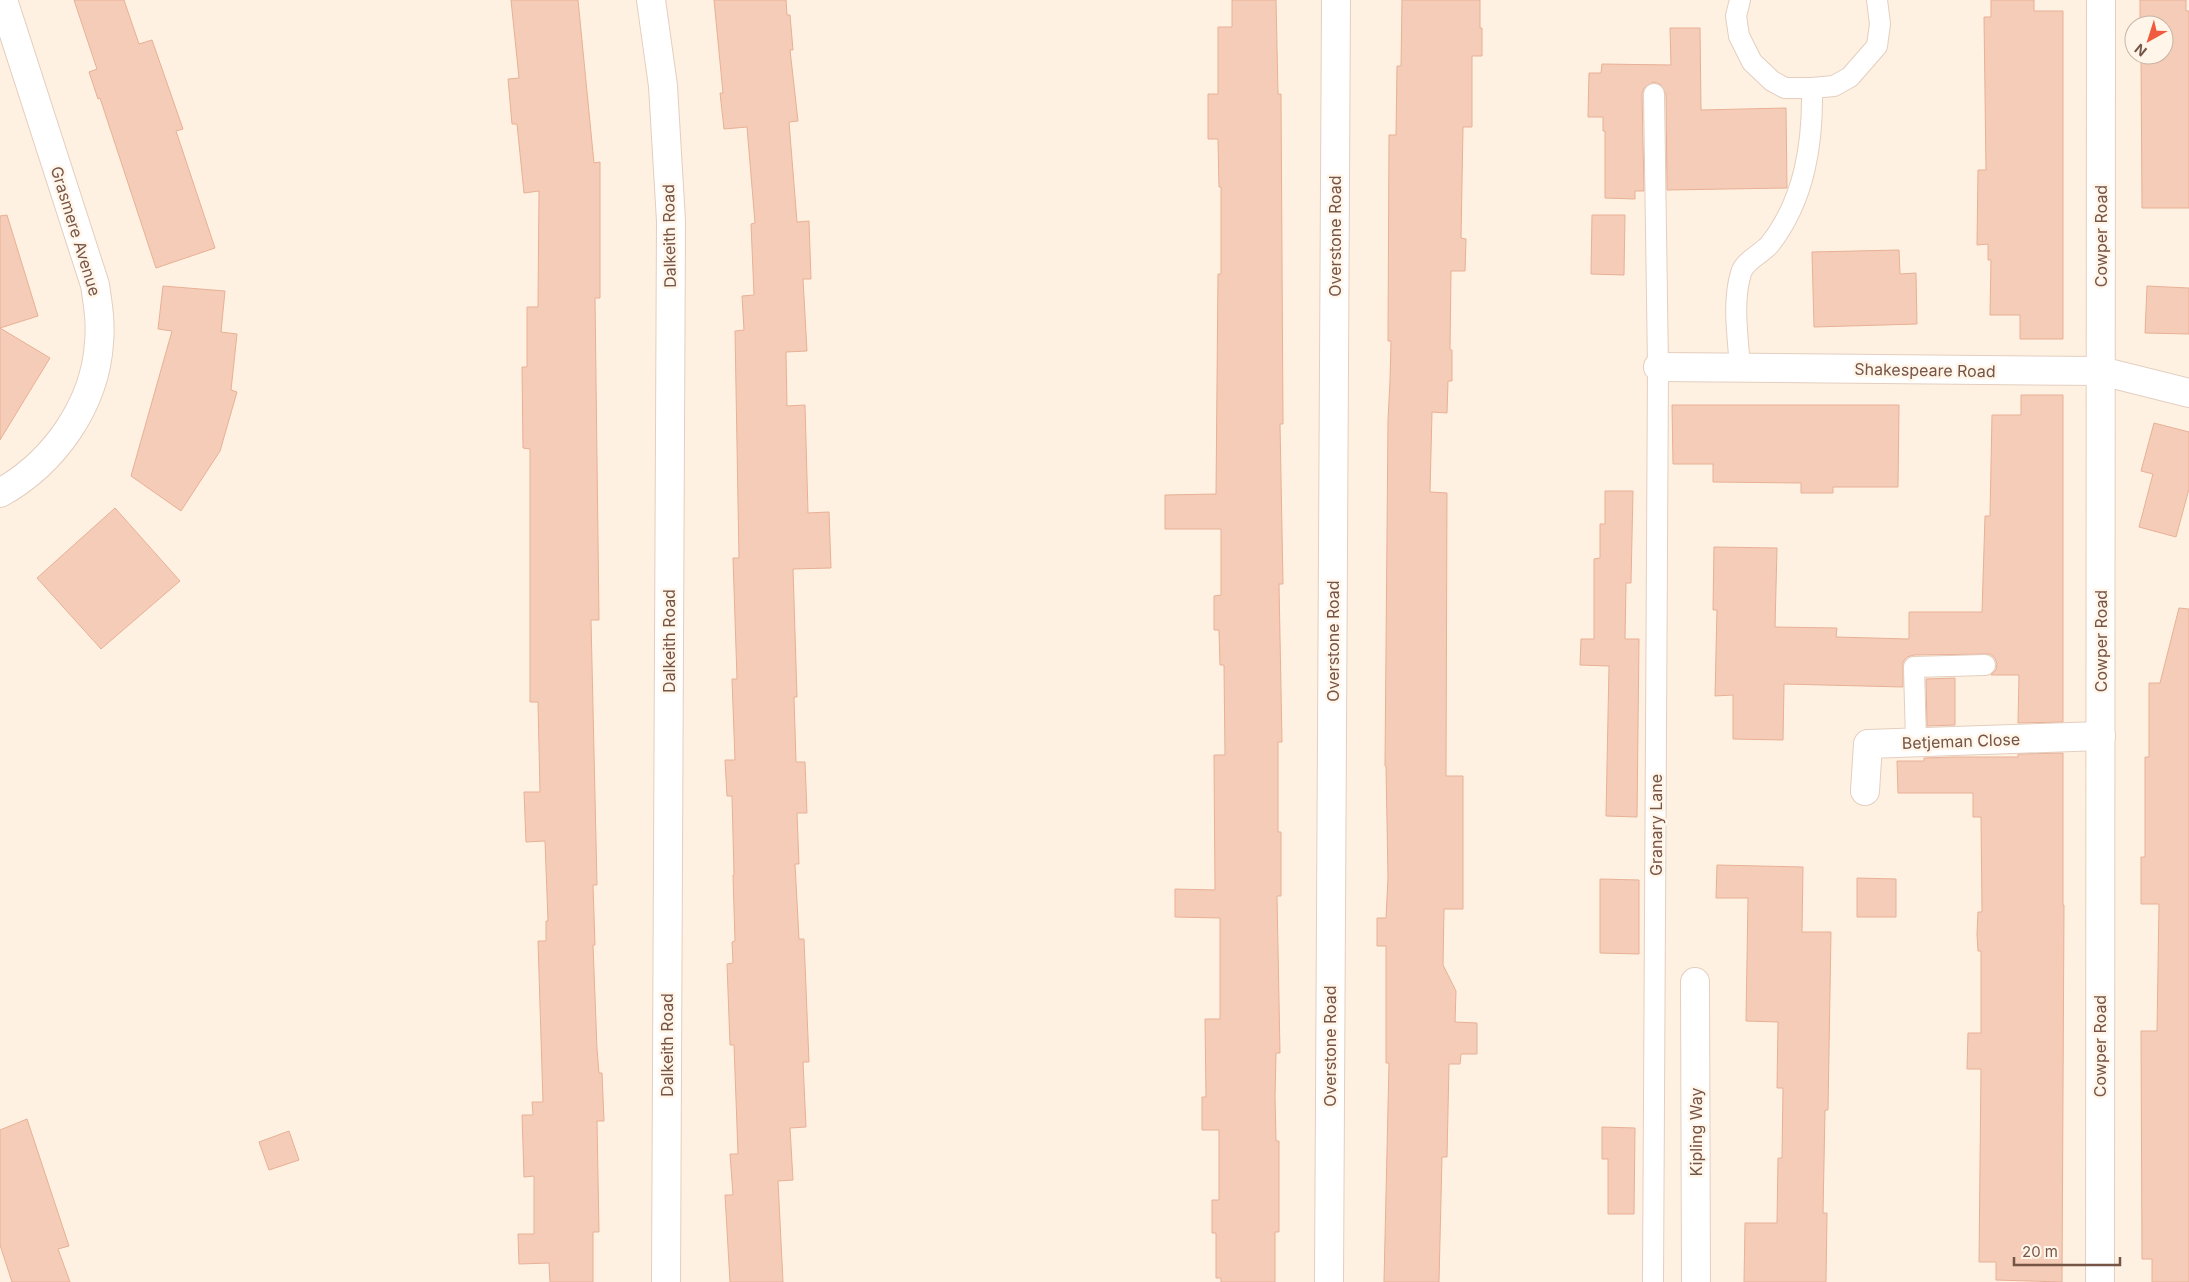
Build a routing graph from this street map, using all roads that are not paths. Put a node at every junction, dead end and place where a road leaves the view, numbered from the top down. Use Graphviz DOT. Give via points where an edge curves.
graph roads {
  1 [pos="3,0"];
  2 [pos="651,0"];
  3 [pos="1336,0"];
  4 [pos="1740,0"];
  5 [pos="1877,0"];
  6 [pos="2101,0"];
  7 [pos="1812,88"];
  8 [pos="1654,94"];
  9 [pos="1658,367"];
  10 [pos="1740,368"];
  11 [pos="2101,371"];
  12 [pos="2189,393"];
  13 [pos="0,493"];
  14 [pos="1986,665"];
  15 [pos="2101,736"];
  16 [pos="1916,742"];
  17 [pos="1865,791"];
  18 [pos="1695,982"];
  19 [pos="666,1282"];
  20 [pos="1329,1282"];
  21 [pos="1653,1282"];
  22 [pos="1696,1282"];
  23 [pos="2100,1282"];
  1 -- 13 [label="street, Grasmere Avenue" via="95,286 100,315 92,381 73,423 48,458 20,482"];
  2 -- 19 [label="street, Dalkeith Road" via="663,86 671,221"];
  3 -- 20 [label="street, Overstone Road"];
  4 -- 7 [label="lane" via="1736,16 1739,36 1752,62 1772,81 1785,88"];
  5 -- 7 [label="lane" via="1880,24 1877,46 1850,77 1834,86"];
  6 -- 11 [label="street, Cowper Road"];
  7 -- 10 [label="lane" via="1813,122 1806,169 1792,209 1770,244 1741,270 1735,305"];
  8 -- 9 [label="lane, Granary Lane"];
  9 -- 10 [label="street, Shakespeare Road"];
  9 -- 21 [label="lane, Granary Lane"];
  10 -- 11 [label="street, Shakespeare Road"];
  11 -- 12 [label="street, Shakespeare Road"];
  11 -- 15 [label="street, Cowper Road"];
  14 -- 16 [label="lane" via="1914,667"];
  15 -- 16 [label="street, Betjeman Close"];
  15 -- 23 [label="street, Cowper Road"];
  16 -- 17 [label="street, Betjeman Close" via="1868,744"];
  18 -- 22 [label="street, Kipling Way"];
}
